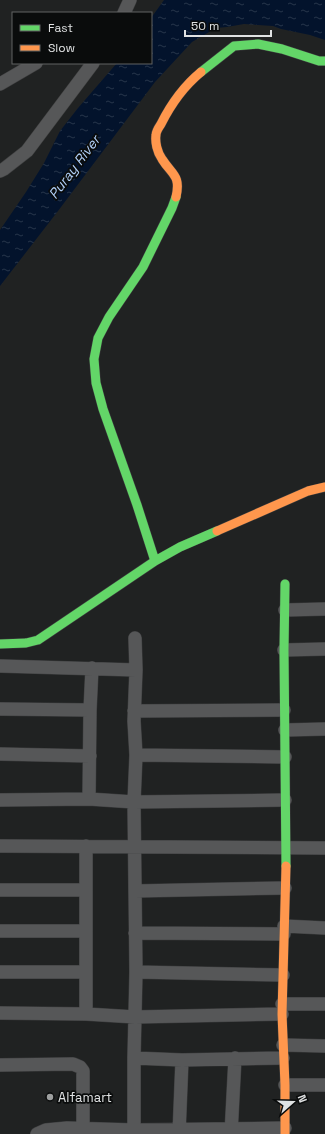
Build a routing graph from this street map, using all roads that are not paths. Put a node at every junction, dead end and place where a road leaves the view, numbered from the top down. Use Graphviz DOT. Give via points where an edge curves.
graph roads {
  1 [pos="325,61"];
  2 [pos="34,64"];
  3 [pos="92,64"];
  4 [pos="0,84"];
  5 [pos="0,171"];
  6 [pos="325,487"];
  7 [pos="156,561"];
  8 [pos="285,584"];
  9 [pos="325,609"];
  10 [pos="285,610"];
  11 [pos="135,638"];
  12 [pos="0,644"];
  13 [pos="325,649"];
  14 [pos="284,650"];
  15 [pos="0,666"];
  16 [pos="92,668"];
  17 [pos="136,670"];
  18 [pos="0,709"];
  19 [pos="90,710"];
  20 [pos="284,710"];
  21 [pos="134,711"];
  22 [pos="325,729"];
  23 [pos="284,730"];
  24 [pos="0,754"];
  25 [pos="90,756"];
  26 [pos="136,756"];
  27 [pos="285,757"];
  28 [pos="89,799"];
  29 [pos="0,800"];
  30 [pos="286,800"];
  31 [pos="134,802"];
  32 [pos="0,846"];
  33 [pos="86,846"];
  34 [pos="134,847"];
  35 [pos="286,848"];
  36 [pos="325,848"];
  37 [pos="285,888"];
  38 [pos="0,890"];
  39 [pos="86,890"];
  40 [pos="135,892"];
  41 [pos="325,928"];
  42 [pos="284,930"];
  43 [pos="0,931"];
  44 [pos="86,931"];
  45 [pos="135,933"];
  46 [pos="0,972"];
  47 [pos="86,972"];
  48 [pos="136,972"];
  49 [pos="283,975"];
  50 [pos="325,1004"];
  51 [pos="282,1009"];
  52 [pos="0,1013"];
  53 [pos="86,1014"];
  54 [pos="135,1016"];
  55 [pos="283,1045"];
  56 [pos="325,1046"];
  57 [pos="134,1058"];
  58 [pos="235,1058"];
  59 [pos="283,1058"];
  60 [pos="182,1060"];
  61 [pos="0,1065"];
  62 [pos="285,1085"];
  63 [pos="325,1086"];
  64 [pos="83,1131"];
  65 [pos="232,1131"];
  66 [pos="285,1131"];
  67 [pos="134,1132"];
  68 [pos="179,1132"];
  69 [pos="37,1134"];
  1 -- 7 [label="street" via="258,44 234,46 199,73 169,109 156,133 160,158 172,171 176,180 176,197 143,267 98,338 94,359 96,383 103,409"];
  2 -- 4 [label="street"];
  3 -- 5 [label="street" via="27,151"];
  6 -- 7 [label="street" via="308,491 180,546"];
  7 -- 12 [label="street" via="38,640"];
  8 -- 10 [label="street"];
  9 -- 10 [label="street"];
  10 -- 14 [label="street"];
  11 -- 17 [label="street"];
  13 -- 14 [label="street"];
  14 -- 20 [label="street"];
  15 -- 16 [label="street"];
  16 -- 17 [label="street"];
  16 -- 19 [label="street"];
  17 -- 21 [label="street"];
  18 -- 19 [label="street"];
  19 -- 25 [label="street"];
  20 -- 21 [label="street"];
  20 -- 23 [label="street"];
  21 -- 26 [label="street"];
  22 -- 23 [label="street"];
  23 -- 27 [label="street"];
  24 -- 25 [label="street"];
  25 -- 28 [label="street"];
  26 -- 27 [label="street"];
  26 -- 31 [label="street"];
  27 -- 30 [label="street"];
  28 -- 29 [label="street"];
  28 -- 31 [label="street"];
  30 -- 31 [label="street"];
  30 -- 35 [label="street"];
  31 -- 34 [label="street"];
  32 -- 33 [label="street"];
  33 -- 34 [label="street"];
  33 -- 39 [label="street"];
  34 -- 35 [label="street"];
  34 -- 40 [label="street"];
  35 -- 36 [label="street"];
  35 -- 37 [label="street"];
  37 -- 40 [label="street"];
  37 -- 42 [label="street"];
  38 -- 39 [label="street"];
  39 -- 44 [label="street"];
  40 -- 45 [label="street"];
  41 -- 42 [label="street"];
  42 -- 45 [label="street"];
  42 -- 49 [label="street"];
  43 -- 44 [label="street"];
  44 -- 47 [label="street"];
  45 -- 48 [label="street"];
  46 -- 47 [label="street"];
  47 -- 53 [label="street"];
  48 -- 49 [label="street"];
  48 -- 54 [label="street"];
  49 -- 51 [label="street"];
  50 -- 51 [label="street"];
  51 -- 54 [label="street"];
  51 -- 55 [label="street"];
  52 -- 53 [label="street"];
  53 -- 54 [label="street"];
  54 -- 57 [label="street"];
  55 -- 56 [label="street"];
  55 -- 59 [label="street"];
  57 -- 60 [label="street"];
  57 -- 67 [label="street"];
  58 -- 59 [label="street"];
  58 -- 60 [label="street"];
  58 -- 65 [label="street"];
  59 -- 62 [label="street"];
  60 -- 68 [label="street"];
  61 -- 64 [label="street" via="73,1064 80,1067 84,1081"];
  62 -- 63 [label="street"];
  62 -- 66 [label="street"];
  64 -- 67 [label="street"];
  64 -- 69 [label="street" via="67,1128 46,1130"];
  65 -- 66 [label="street"];
  65 -- 68 [label="street"];
  67 -- 68 [label="street"];
}
